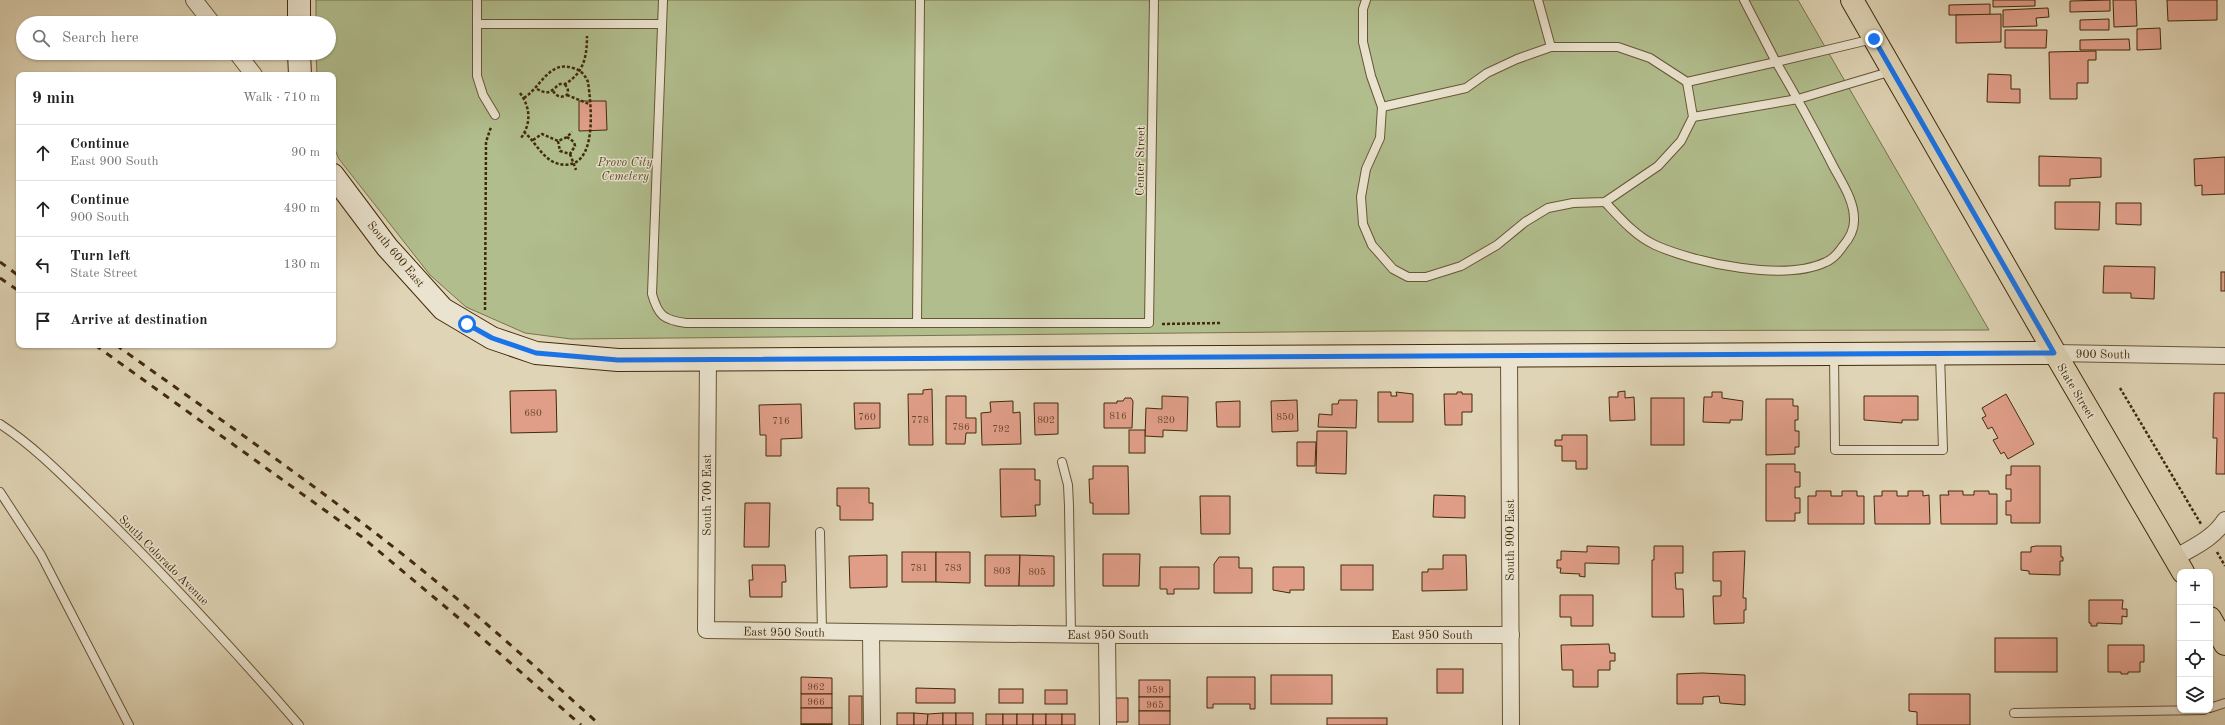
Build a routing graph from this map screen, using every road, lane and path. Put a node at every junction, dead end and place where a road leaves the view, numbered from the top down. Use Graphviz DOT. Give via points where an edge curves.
graph roads {
  1 [pos="194,0"];
  2 [pos="299,0"];
  3 [pos="477,0"];
  4 [pos="663,0"];
  5 [pos="920,0"];
  6 [pos="1154,0"];
  7 [pos="1366,0"];
  8 [pos="1538,0"];
  9 [pos="1744,0"];
  10 [pos="1857,1"];
  11 [pos="207,16"];
  12 [pos="299,16"];
  13 [pos="478,24"];
  14 [pos="586,24"];
  15 [pos="662,24"];
  16 [pos="1874,39"];
  17 [pos="1551,47"];
  18 [pos="242,60"];
  19 [pos="299,60"];
  20 [pos="1776,62"];
  21 [pos="580,71"];
  22 [pos="1892,71"];
  23 [pos="252,72"];
  24 [pos="300,72"];
  25 [pos="1687,82"];
  26 [pos="565,84"];
  27 [pos="537,88"];
  28 [pos="553,91"];
  29 [pos="520,93"];
  30 [pos="567,95"];
  31 [pos="524,98"];
  32 [pos="1798,98"];
  33 [pos="589,104"];
  34 [pos="1382,107"];
  35 [pos="495,115"];
  36 [pos="1693,117"];
  37 [pos="572,132"];
  38 [pos="524,133"];
  39 [pos="567,137"];
  40 [pos="521,138"];
  41 [pos="533,140"];
  42 [pos="558,141"];
  43 [pos="570,154"];
  44 [pos="574,164"];
  45 [pos="576,170"];
  46 [pos="336,179"];
  47 [pos="1605,202"];
  48 [pos="485,310"];
  49 [pos="1149,322"];
  50 [pos="917,323"];
  51 [pos="1221,323"];
  52 [pos="2054,353"];
  53 [pos="1834,354"];
  54 [pos="1940,354"];
  55 [pos="1509,355"];
  56 [pos="2225,356"];
  57 [pos="708,359"];
  58 [pos="2120,388"];
  59 [pos="0,424"];
  60 [pos="1062,462"];
  61 [pos="0,492"];
  62 [pos="2225,520"];
  63 [pos="820,532"];
  64 [pos="2209,538"];
  65 [pos="2179,565"];
  66 [pos="2225,566"];
  67 [pos="2213,623"];
  68 [pos="706,630"];
  69 [pos="822,632"];
  70 [pos="870,633"];
  71 [pos="1071,634"];
  72 [pos="1107,635"];
  73 [pos="1511,635"];
  74 [pos="2225,644"];
  75 [pos="2225,704"];
  76 [pos="2213,707"];
  77 [pos="2177,710"];
  78 [pos="2014,713"];
  79 [pos="129,725"];
  80 [pos="299,725"];
  81 [pos="872,725"];
  82 [pos="1108,725"];
  83 [pos="1511,725"];
  1 -- 11 [label="street"];
  2 -- 12 [label="street"];
  3 -- 13 [label="lane"];
  4 -- 15 [label="lane"];
  5 -- 50 [label="lane"];
  6 -- 49 [label="lane, Center Street"];
  7 -- 34 [label="lane" via="1362,42"];
  8 -- 17 [label="lane"];
  9 -- 20 [label="lane"];
  10 -- 16 [label="main road, State Street"];
  13 -- 14 [label="lane"];
  13 -- 35 [label="lane" via="477,76 483,95"];
  14 -- 15 [label="lane"];
  14 -- 21 [label="path" via="587,55"];
  15 -- 50 [label="lane" via="652,294 656,309 671,321 686,323"];
  16 -- 20 [label="lane"];
  16 -- 22 [label="main road, State Street"];
  17 -- 25 [label="lane" via="1618,47 1650,58"];
  17 -- 34 [label="lane" via="1486,73 1466,88"];
  18 -- 23 [label="street"];
  19 -- 24 [label="street"];
  20 -- 25 [label="lane"];
  20 -- 32 [label="lane"];
  21 -- 26 [label="path"];
  21 -- 27 [label="path" via="567,66 558,67 551,70"];
  21 -- 33 [label="path" via="588,82"];
  22 -- 32 [label="lane"];
  22 -- 52 [label="main road, State Street"];
  25 -- 36 [label="lane"];
  26 -- 28 [label="path" via="560,84"];
  26 -- 30 [label="path"];
  27 -- 28 [label="path" via="543,92"];
  27 -- 31 [label="path"];
  28 -- 30 [label="path" via="559,97"];
  29 -- 31 [label="path"];
  30 -- 33 [label="path"];
  31 -- 38 [label="path" via="529,119"];
  32 -- 36 [label="lane"];
  32 -- 47 [label="lane" via="1851,200 1854,222 1850,237 1827,262 1806,269 1773,270 1732,267 1695,259 1654,245 1630,228"];
  33 -- 44 [label="path" via="588,148"];
  34 -- 47 [label="lane" via="1380,138 1366,169 1362,190 1364,224 1372,244 1393,269 1408,277 1426,277 1461,266 1497,245 1524,222 1548,208 1573,203"];
  35 -- 48 [label="path" via="486,142"];
  36 -- 47 [label="lane" via="1681,141 1658,166"];
  37 -- 39 [label="path"];
  38 -- 40 [label="path"];
  38 -- 41 [label="path"];
  39 -- 42 [label="path"];
  39 -- 43 [label="path" via="575,146"];
  41 -- 42 [label="path" via="542,134"];
  41 -- 44 [label="path" via="550,160 558,164"];
  42 -- 43 [label="path" via="560,150"];
  43 -- 44 [label="path"];
  44 -- 45 [label="path"];
  46 -- 57 [label="street, South 600 East" via="387,247 443,309 492,338 536,353 618,360"];
  49 -- 50 [label="lane"];
  49 -- 51 [label="path" via="1167,325"];
  52 -- 54 [label="street, 900 South"];
  52 -- 56 [label="street, 900 South"];
  52 -- 65 [label="main road, State Street"];
  53 -- 54 [label="street, 900 South"];
  53 -- 54 [label="lane" via="1835,450 1943,450"];
  53 -- 55 [label="street, 900 South"];
  55 -- 57 [label="street, 900 South"];
  55 -- 73 [label="street, South 900 East"];
  57 -- 68 [label="street, South 700 East"];
  58 -- 64 [label="path"];
  59 -- 80 [label="lane, South Colorado Avenue" via="40,455 144,555 216,630"];
  60 -- 71 [label="lane" via="1068,486"];
  61 -- 79 [label="lane" via="41,555"];
  62 -- 64 [label="street" via="2219,530"];
  63 -- 69 [label="lane"];
  64 -- 65 [label="street"];
  64 -- 66 [label="path"];
  67 -- 74 [label="main road"];
  68 -- 69 [label="street, East 950 South"];
  69 -- 70 [label="street, East 950 South"];
  70 -- 71 [label="street, East 950 South"];
  70 -- 81 [label="street"];
  71 -- 72 [label="street, East 950 South"];
  72 -- 73 [label="street, East 950 South"];
  72 -- 82 [label="street"];
  73 -- 83 [label="street, South 900 East"];
  75 -- 76 [label="lane"];
  77 -- 78 [label="lane"];
}
